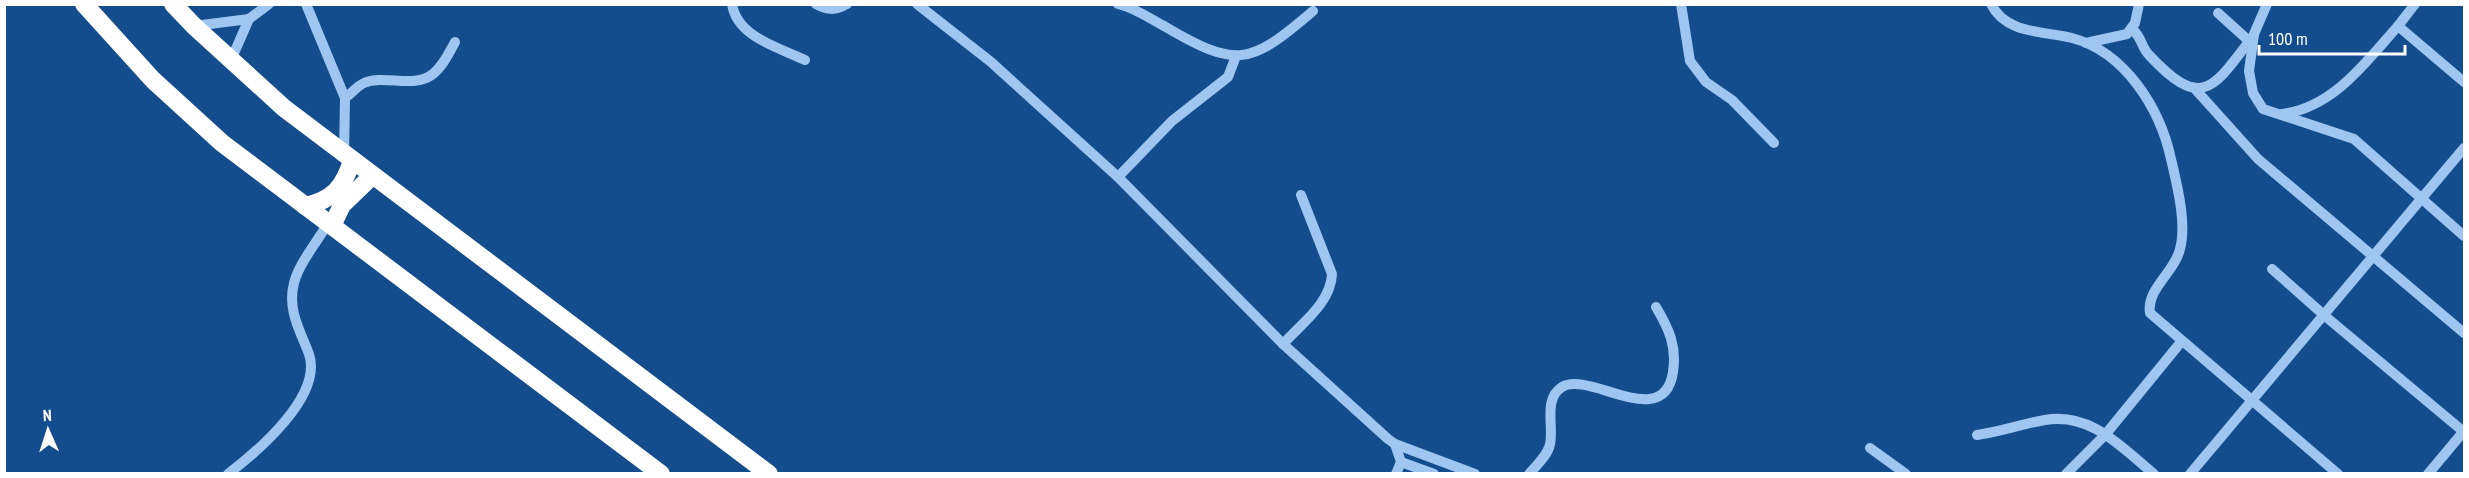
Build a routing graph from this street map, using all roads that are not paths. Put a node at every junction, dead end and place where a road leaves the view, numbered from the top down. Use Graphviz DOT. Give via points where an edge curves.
graph roads {
  1 [pos="84,4"];
  2 [pos="173,4"];
  3 [pos="269,4"];
  4 [pos="306,4"];
  5 [pos="732,4"];
  6 [pos="816,4"];
  7 [pos="846,4"];
  8 [pos="917,4"];
  9 [pos="1118,4"];
  10 [pos="1681,4"];
  11 [pos="1991,4"];
  12 [pos="2139,4"];
  13 [pos="2267,4"];
  14 [pos="2415,4"];
  15 [pos="1313,11"];
  16 [pos="2218,13"];
  17 [pos="249,19"];
  18 [pos="194,26"];
  19 [pos="2398,26"];
  20 [pos="2132,29"];
  21 [pos="2252,38"];
  22 [pos="455,42"];
  23 [pos="2086,44"];
  24 [pos="1236,56"];
  25 [pos="231,60"];
  26 [pos="805,60"];
  27 [pos="2464,82"];
  28 [pos="2196,90"];
  29 [pos="345,98"];
  30 [pos="2279,115"];
  31 [pos="1774,143"];
  32 [pos="2464,148"];
  33 [pos="348,158"];
  34 [pos="372,176"];
  35 [pos="1118,177"];
  36 [pos="1301,195"];
  37 [pos="2421,200"];
  38 [pos="305,206"];
  39 [pos="330,224"];
  40 [pos="2464,236"];
  41 [pos="2373,256"];
  42 [pos="2272,268"];
  43 [pos="1656,307"];
  44 [pos="2325,316"];
  45 [pos="2464,333"];
  46 [pos="2181,342"];
  47 [pos="1283,344"];
  48 [pos="2250,400"];
  49 [pos="2464,431"];
  50 [pos="1977,435"];
  51 [pos="2105,435"];
  52 [pos="1395,444"];
  53 [pos="1870,448"];
  54 [pos="1401,462"];
  55 [pos="1902,473"];
  56 [pos="228,474"];
  57 [pos="661,474"];
  58 [pos="769,474"];
  59 [pos="1396,474"];
  60 [pos="1434,474"];
  61 [pos="1474,474"];
  62 [pos="1529,474"];
  63 [pos="2066,474"];
  64 [pos="2154,474"];
  65 [pos="2190,474"];
  66 [pos="2337,474"];
  67 [pos="2428,474"];
  1 -- 38 [label="highway" via="153,80 222,143"];
  2 -- 18 [label="highway"];
  3 -- 17 [label="street"];
  4 -- 29 [label="street"];
  5 -- 26 [label="street" via="735,18 753,35"];
  6 -- 7 [label="street" via="829,10"];
  8 -- 35 [label="street" via="991,62"];
  9 -- 24 [label="street" via="1203,49"];
  10 -- 31 [label="street" via="1690,61 1706,82 1732,100"];
  11 -- 23 [label="street" via="2006,22"];
  12 -- 20 [label="street"];
  13 -- 21 [label="street"];
  14 -- 19 [label="street"];
  15 -- 24 [label="street" via="1276,43"];
  16 -- 21 [label="street"];
  17 -- 18 [label="street"];
  17 -- 25 [label="street"];
  18 -- 25 [label="highway"];
  19 -- 27 [label="street"];
  19 -- 30 [label="street" via="2334,93 2306,109"];
  20 -- 23 [label="street" via="2122,36"];
  20 -- 28 [label="street" via="2140,35 2147,54 2176,81"];
  21 -- 28 [label="street" via="2218,79"];
  21 -- 30 [label="street" via="2250,84 2264,109"];
  22 -- 29 [label="street" via="432,75 410,81 363,83"];
  23 -- 46 [label="street" via="2125,71 2151,102 2163,128 2179,202 2182,242 2149,305 2156,320"];
  24 -- 35 [label="street" via="1228,77 1172,121"];
  25 -- 33 [label="highway"];
  28 -- 41 [label="street" via="2258,159"];
  29 -- 33 [label="street"];
  30 -- 37 [label="street" via="2354,140"];
  32 -- 37 [label="street"];
  33 -- 34 [label="highway"];
  33 -- 38 [label="highway" via="346,179 337,192 321,203"];
  34 -- 39 [label="highway" via="342,205"];
  34 -- 58 [label="highway"];
  35 -- 47 [label="street"];
  36 -- 47 [label="street" via="1332,274 1332,288"];
  37 -- 40 [label="street"];
  37 -- 41 [label="street"];
  38 -- 39 [label="highway"];
  39 -- 56 [label="street" via="294,283 292,309 312,369 306,387 279,429"];
  39 -- 57 [label="highway"];
  41 -- 44 [label="street"];
  41 -- 45 [label="street"];
  42 -- 44 [label="street"];
  43 -- 62 [label="street" via="1673,340 1674,370 1666,390 1658,396 1633,398 1579,386 1561,388 1551,405 1550,444"];
  44 -- 48 [label="street"];
  44 -- 49 [label="street"];
  46 -- 48 [label="street"];
  46 -- 51 [label="street"];
  47 -- 52 [label="street"];
  48 -- 65 [label="street"];
  48 -- 66 [label="street"];
  49 -- 67 [label="street"];
  50 -- 51 [label="street" via="2061,418 2076,419"];
  51 -- 63 [label="street"];
  51 -- 64 [label="street"];
  52 -- 54 [label="street"];
  52 -- 61 [label="street"];
  53 -- 55 [label="street"];
  54 -- 59 [label="street"];
  54 -- 60 [label="street"];
}
